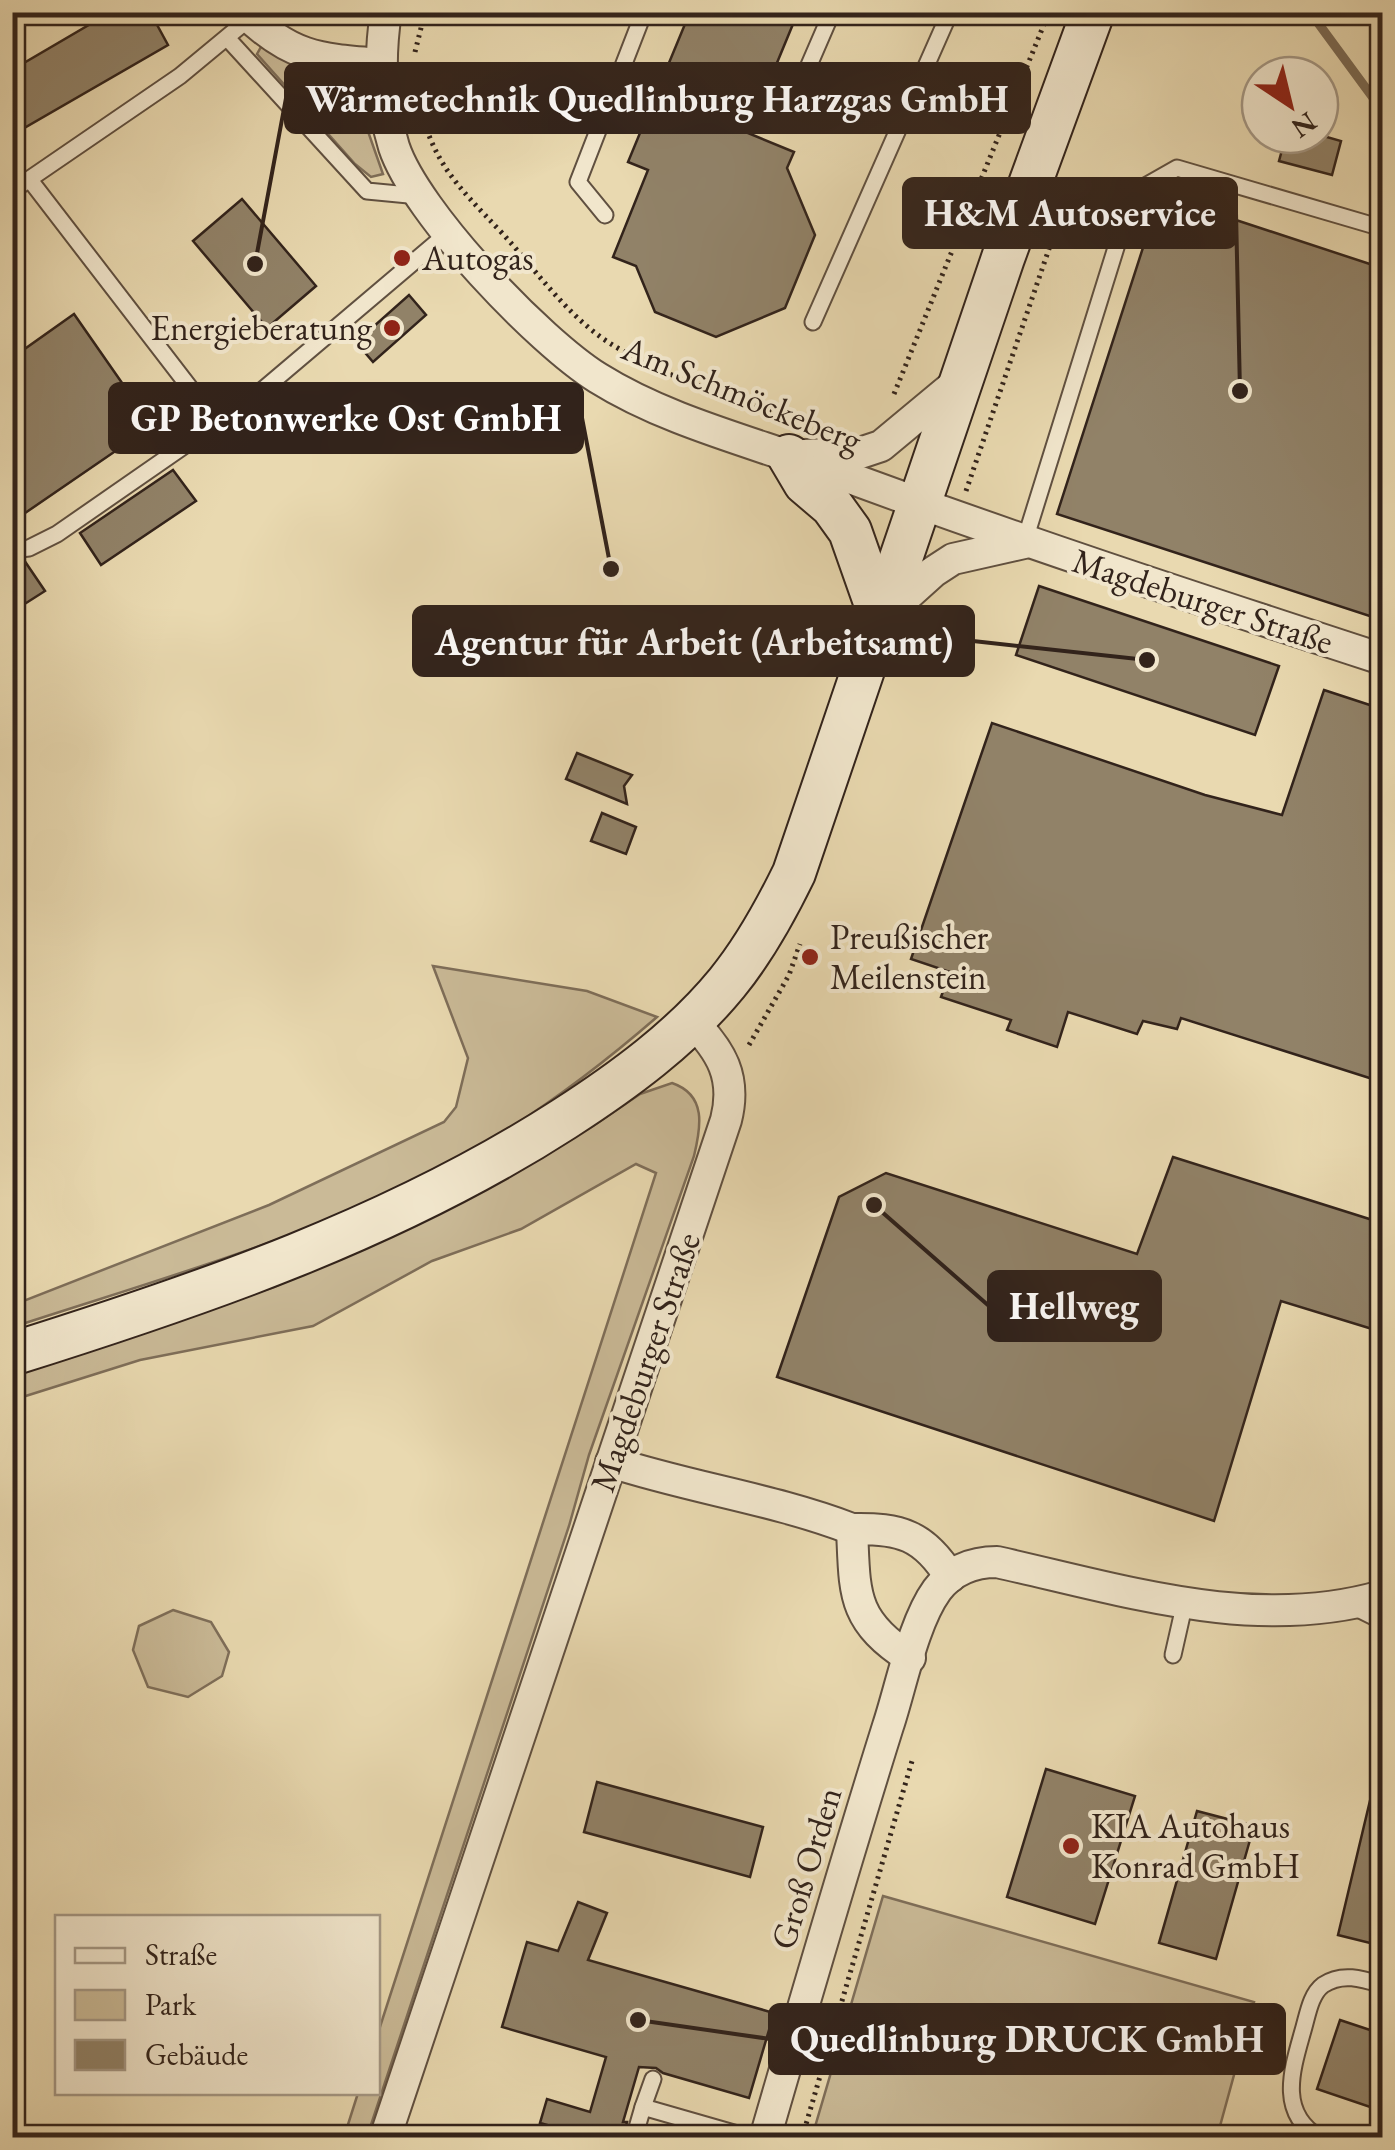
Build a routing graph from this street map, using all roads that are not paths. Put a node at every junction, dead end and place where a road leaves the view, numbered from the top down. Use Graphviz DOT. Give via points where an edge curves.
graph roads {
  1 [pos="386,12"];
  2 [pos="644,12"];
  3 [pos="832,12"];
  4 [pos="950,12"];
  5 [pos="1093,12"];
  6 [pos="241,23"];
  7 [pos="381,64"];
  8 [pos="787,116"];
  9 [pos="30,180"];
  10 [pos="12,191"];
  11 [pos="419,196"];
  12 [pos="606,215"];
  13 [pos="1382,228"];
  14 [pos="449,232"];
  15 [pos="813,322"];
  16 [pos="960,380"];
  17 [pos="217,423"];
  18 [pos="792,438"];
  19 [pos="920,504"];
  20 [pos="1024,543"];
  21 [pos="12,550"];
  22 [pos="881,619"];
  23 [pos="1382,659"];
  24 [pos="692,1021"];
  25 [pos="12,1354"];
  26 [pos="611,1462"];
  27 [pos="852,1530"];
  28 [pos="950,1577"];
  29 [pos="1382,1596"];
  30 [pos="1185,1602"];
  31 [pos="1350,1605"];
  32 [pos="1382,1621"];
  33 [pos="1172,1655"];
  34 [pos="910,1658"];
  35 [pos="1382,1985"];
  36 [pos="653,2079"];
  37 [pos="643,2108"];
  38 [pos="1382,2128"];
  39 [pos="385,2138"];
  40 [pos="634,2138"];
  41 [pos="751,2138"];
  42 [pos="765,2138"];
  43 [pos="1320,2138"];
  44 [pos="1373,2138"];
  1 -- 7 [label="street, Am Schmöckeberg"];
  2 -- 12 [label="lane" via="578,182"];
  3 -- 8 [label="lane"];
  4 -- 15 [label="lane"];
  5 -- 16 [label="main road"];
  6 -- 7 [label="street" via="320,59"];
  6 -- 9 [label="lane"];
  6 -- 11 [label="lane" via="367,191"];
  7 -- 11 [label="street, Am Schmöckeberg" via="395,150"];
  9 -- 10 [label="lane"];
  9 -- 17 [label="lane"];
  11 -- 14 [label="street, Am Schmöckeberg"];
  13 -- 20 [label="lane" via="1176,168 1132,193"];
  14 -- 17 [label="lane"];
  14 -- 18 [label="street, Am Schmöckeberg" via="546,338 600,379 650,404"];
  16 -- 18 [label="street" via="882,446 860,453"];
  16 -- 19 [label="main road"];
  17 -- 21 [label="lane" via="56,534"];
  18 -- 19 [label="street, Am Schmöckeberg"];
  18 -- 22 [label="main road" via="805,483 850,531"];
  19 -- 20 [label="street, Magdeburger Straße"];
  19 -- 22 [label="main road"];
  20 -- 22 [label="street" via="953,560"];
  20 -- 23 [label="street, Magdeburger Straße"];
  22 -- 24 [label="main road" via="784,893 752,950"];
  24 -- 25 [label="main road" via="588,1104 450,1184 301,1253"];
  24 -- 26 [label="street, Magdeburger Straße" via="714,1044 730,1079 730,1105"];
  26 -- 27 [label="street" via="805,1511"];
  26 -- 39 [label="street, Magdeburger Straße"];
  27 -- 28 [label="street" via="885,1528 922,1542"];
  27 -- 34 [label="street" via="854,1592 884,1639"];
  28 -- 30 [label="street" via="997,1562"];
  28 -- 34 [label="street, Groß Orden" via="920,1622"];
  29 -- 31 [label="street"];
  30 -- 31 [label="street" via="1282,1613"];
  30 -- 33 [label="lane"];
  31 -- 32 [label="lane"];
  34 -- 42 [label="street, Groß Orden"];
  35 -- 43 [label="lane" via="1347,1977 1322,1986 1313,1998 1291,2094 1296,2117"];
  36 -- 37 [label="lane"];
  37 -- 40 [label="lane"];
  37 -- 41 [label="lane"];
  38 -- 44 [label="lane"];
}
